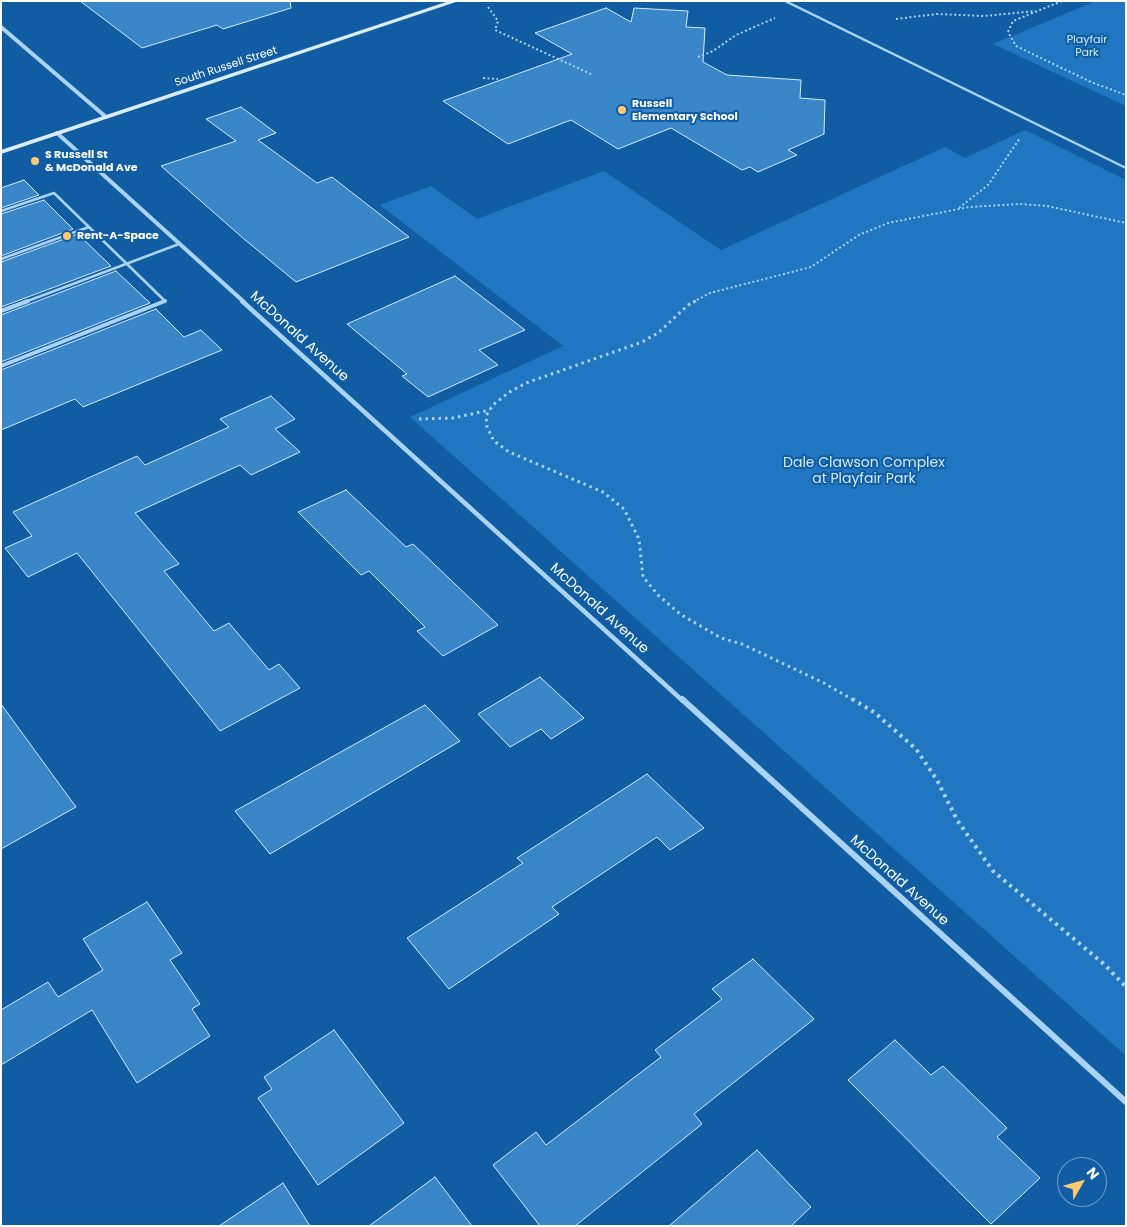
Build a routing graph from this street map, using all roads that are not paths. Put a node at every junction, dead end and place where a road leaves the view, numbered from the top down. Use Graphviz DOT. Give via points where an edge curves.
graph roads {
  1 [pos="456,1"];
  2 [pos="785,1"];
  3 [pos="1,27"];
  4 [pos="106,117"];
  5 [pos="57,133"];
  6 [pos="1,152"];
  7 [pos="1126,168"];
  8 [pos="1,211"];
  9 [pos="89,227"];
  10 [pos="179,244"];
  11 [pos="1,259"];
  12 [pos="126,264"];
  13 [pos="1,311"];
  14 [pos="1,366"];
  15 [pos="1126,1102"];
  1 -- 4 [label="main road, South Russell Street"];
  2 -- 7 [label="lane"];
  3 -- 4 [label="street"];
  4 -- 5 [label="main road, South Russell Street"];
  5 -- 6 [label="main road, South Russell Street"];
  5 -- 10 [label="street, McDonald Avenue"];
  8 -- 9 [label="lane" via="54,193"];
  9 -- 11 [label="lane"];
  9 -- 12 [label="lane"];
  10 -- 12 [label="lane"];
  10 -- 15 [label="street, McDonald Avenue"];
  12 -- 13 [label="lane"];
  12 -- 14 [label="lane" via="165,302"];
}
